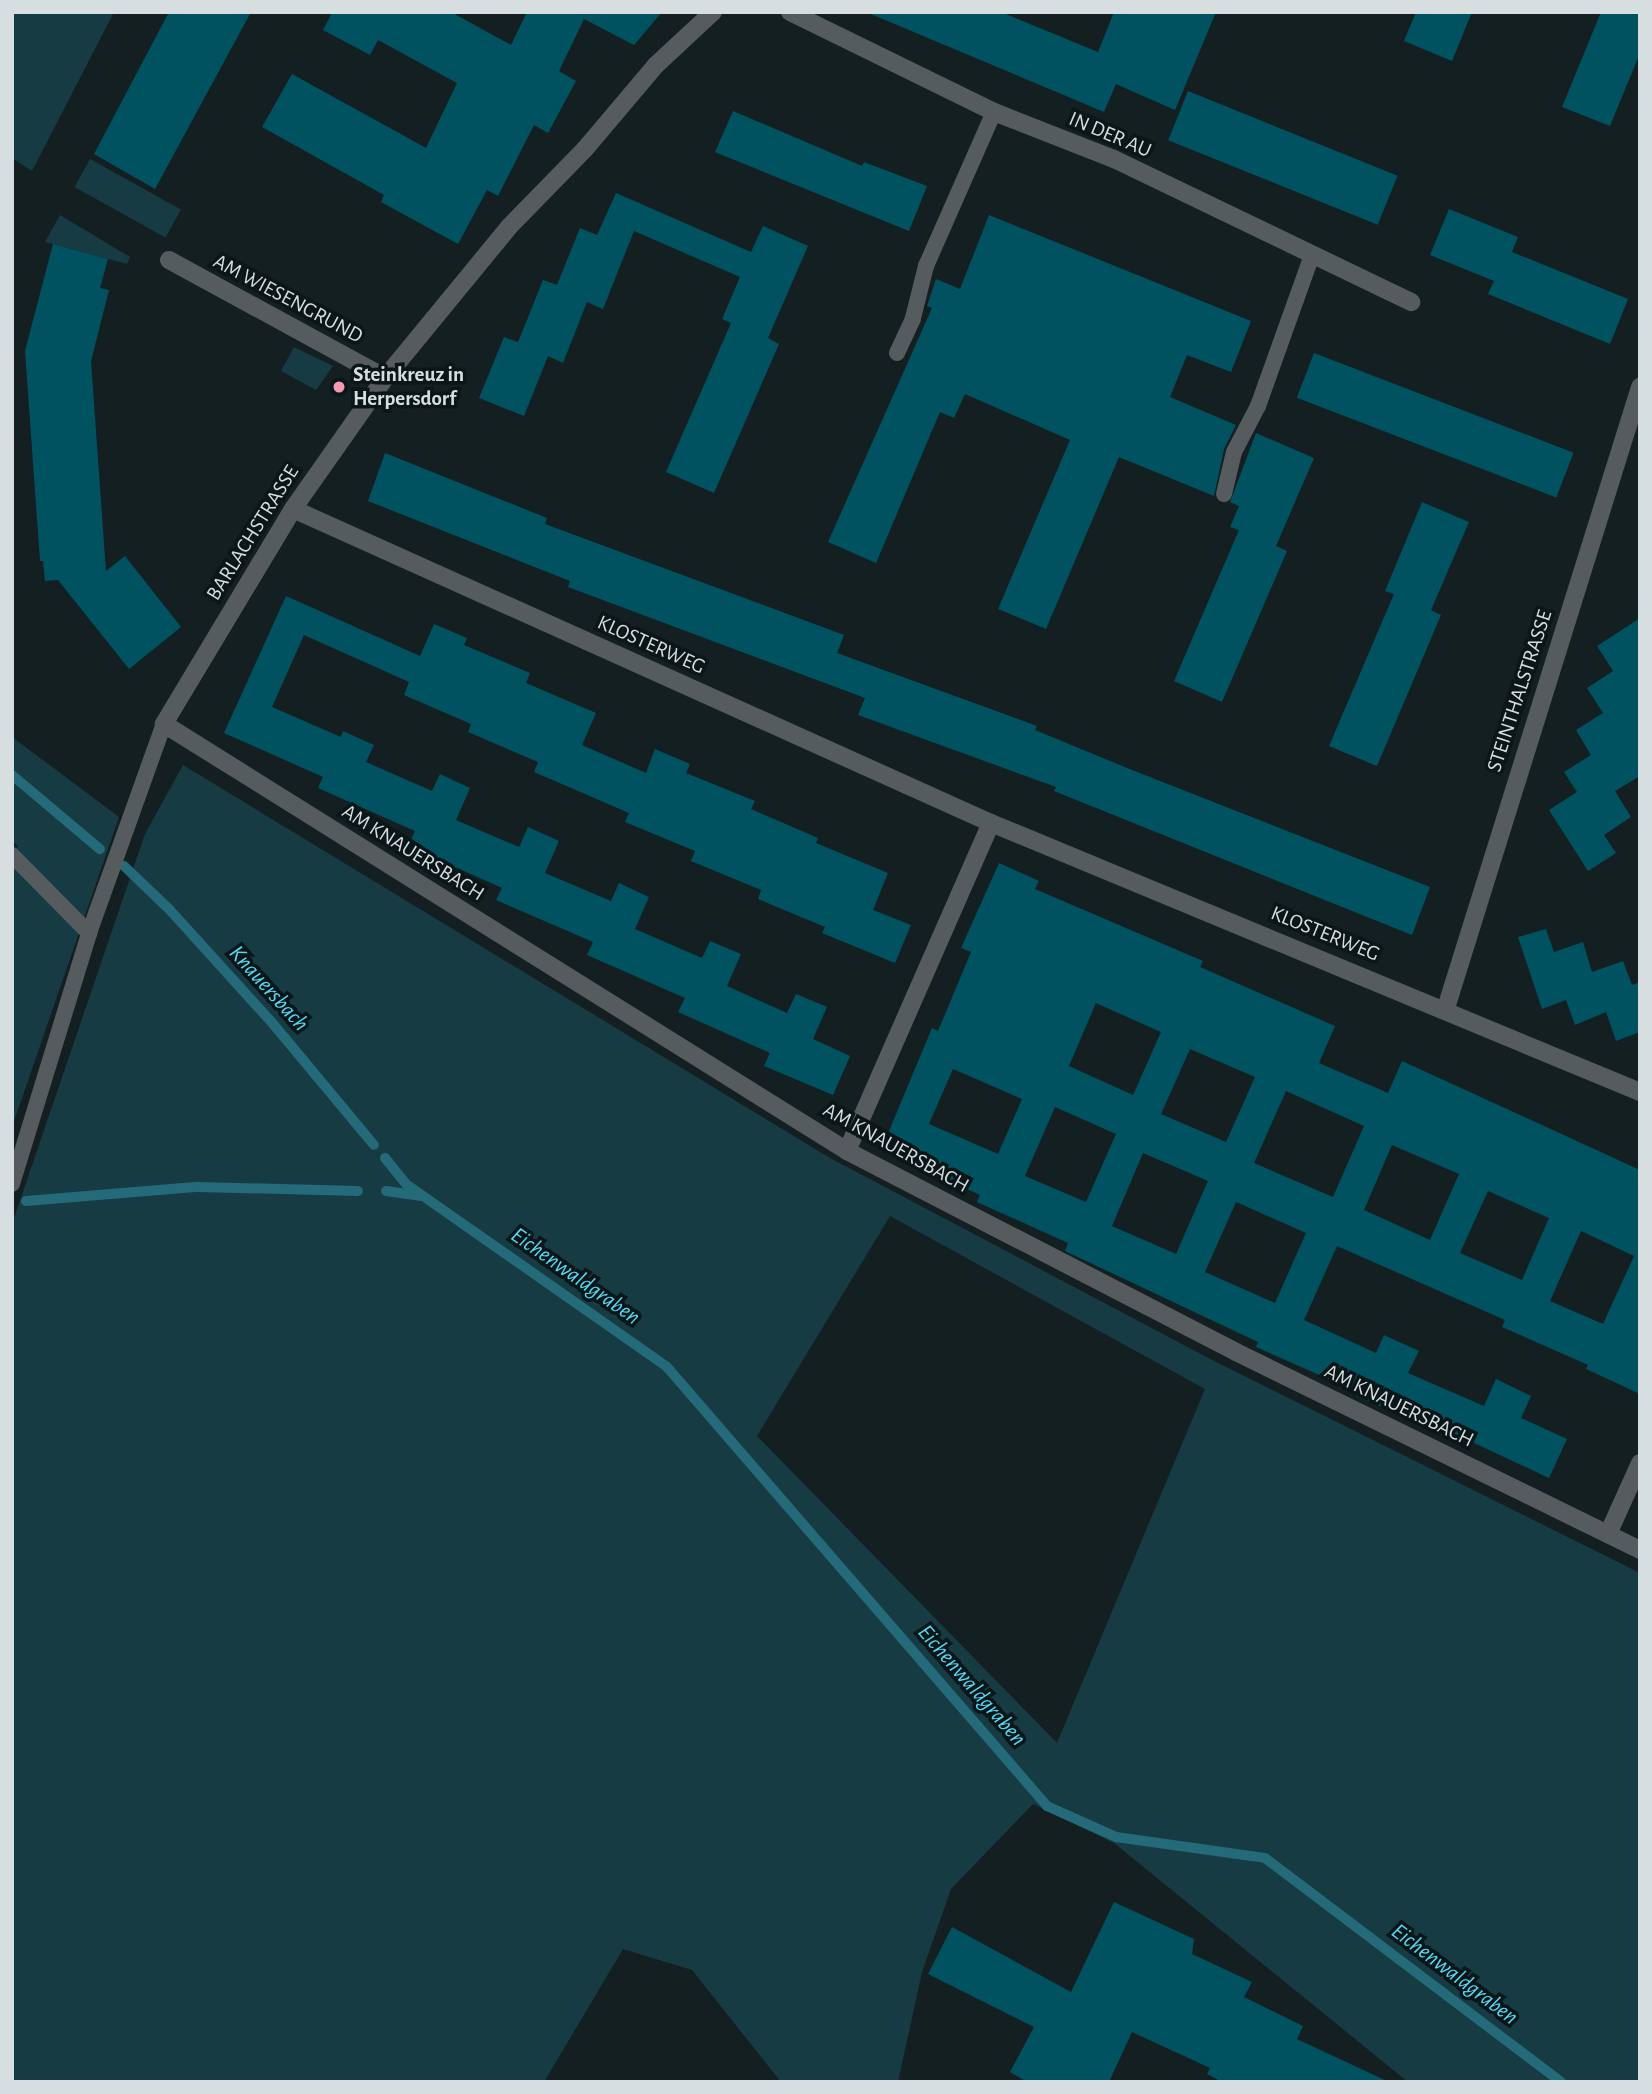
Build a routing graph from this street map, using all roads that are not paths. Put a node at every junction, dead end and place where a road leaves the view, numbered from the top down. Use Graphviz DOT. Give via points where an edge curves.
graph roads {
  1 [pos="713,12"];
  2 [pos="790,12"];
  3 [pos="994,112"];
  4 [pos="1312,255"];
  5 [pos="169,260"];
  6 [pos="1410,302"];
  7 [pos="897,353"];
  8 [pos="385,378"];
  9 [pos="1639,392"];
  10 [pos="1224,495"];
  11 [pos="293,509"];
  12 [pos="164,724"];
  13 [pos="991,823"];
  14 [pos="12,855"];
  15 [pos="89,933"];
  16 [pos="1446,1008"];
  17 [pos="1640,1092"];
  18 [pos="847,1151"];
  19 [pos="12,1184"];
  20 [pos="1640,1463"];
  21 [pos="1608,1534"];
  22 [pos="1640,1550"];
  1 -- 8 [label="street, BARLACHSTRASSE" via="656,65 585,149 509,227"];
  2 -- 3 [label="street, IN DER AU"];
  3 -- 4 [label="street, IN DER AU" via="1114,159"];
  3 -- 7 [label="lane" via="926,266 913,318"];
  4 -- 6 [label="street, IN DER AU"];
  4 -- 10 [label="lane" via="1258,406 1234,452"];
  5 -- 8 [label="street, AM WIESENGRUND"];
  8 -- 11 [label="street, BARLACHSTRASSE"];
  9 -- 16 [label="street, STEINTHALSTRASSE"];
  11 -- 12 [label="street, BARLACHSTRASSE"];
  11 -- 13 [label="street, KLOSTERWEG"];
  12 -- 15 [label="lane, BARLACHSTRASSE"];
  12 -- 18 [label="street, AM KNAUERSBACH"];
  13 -- 16 [label="street, KLOSTERWEG"];
  13 -- 18 [label="street"];
  14 -- 15 [label="lane"];
  15 -- 19 [label="lane, BARLACHSTRASSE"];
  16 -- 17 [label="street, KLOSTERWEG"];
  18 -- 21 [label="street, AM KNAUERSBACH" via="1236,1352"];
  20 -- 21 [label="street"];
  21 -- 22 [label="street, AM KNAUERSBACH"];
}
